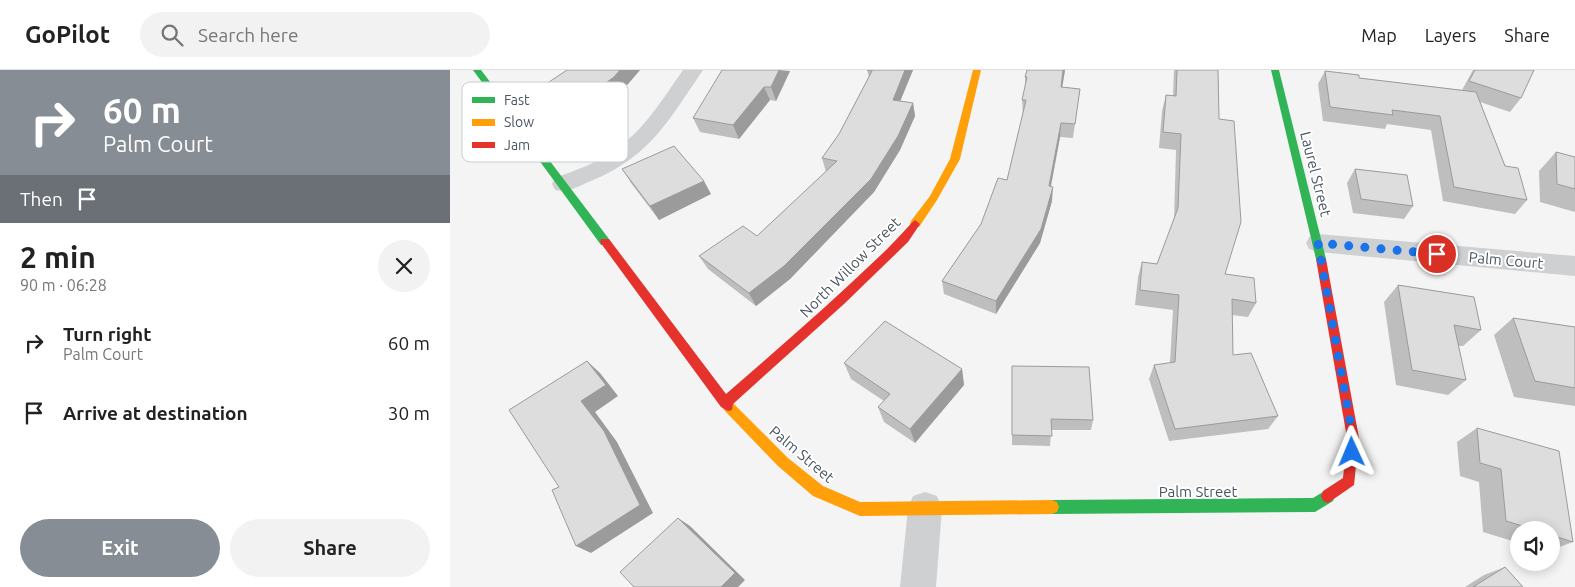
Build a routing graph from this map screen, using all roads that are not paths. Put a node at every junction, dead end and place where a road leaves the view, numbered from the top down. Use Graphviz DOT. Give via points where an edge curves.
graph roads {
  1 [pos="477,70"];
  2 [pos="693,70"];
  3 [pos="978,70"];
  4 [pos="1275,70"];
  5 [pos="486,82"];
  6 [pos="628,151"];
  7 [pos="546,162"];
  8 [pos="610,162"];
  9 [pos="563,184"];
  10 [pos="1318,243"];
  11 [pos="1575,266"];
  12 [pos="725,403"];
  13 [pos="1315,505"];
  14 [pos="925,508"];
  15 [pos="918,587"];
  1 -- 5 [label="street, Palm Street"];
  2 -- 6 [label="street" via="647,133"];
  3 -- 12 [label="street, North Willow Street" via="955,160 934,198 904,239"];
  4 -- 10 [label="street, Laurel Street"];
  7 -- 9 [label="street, Palm Street"];
  8 -- 9 [label="street"];
  9 -- 12 [label="street, Palm Street"];
  10 -- 11 [label="street, Palm Court"];
  10 -- 13 [label="street, Laurel Street" via="1353,438 1349,481"];
  12 -- 14 [label="street, Palm Street" via="783,462 818,491 860,509"];
  13 -- 14 [label="street, Palm Street"];
  14 -- 15 [label="street"];
}
